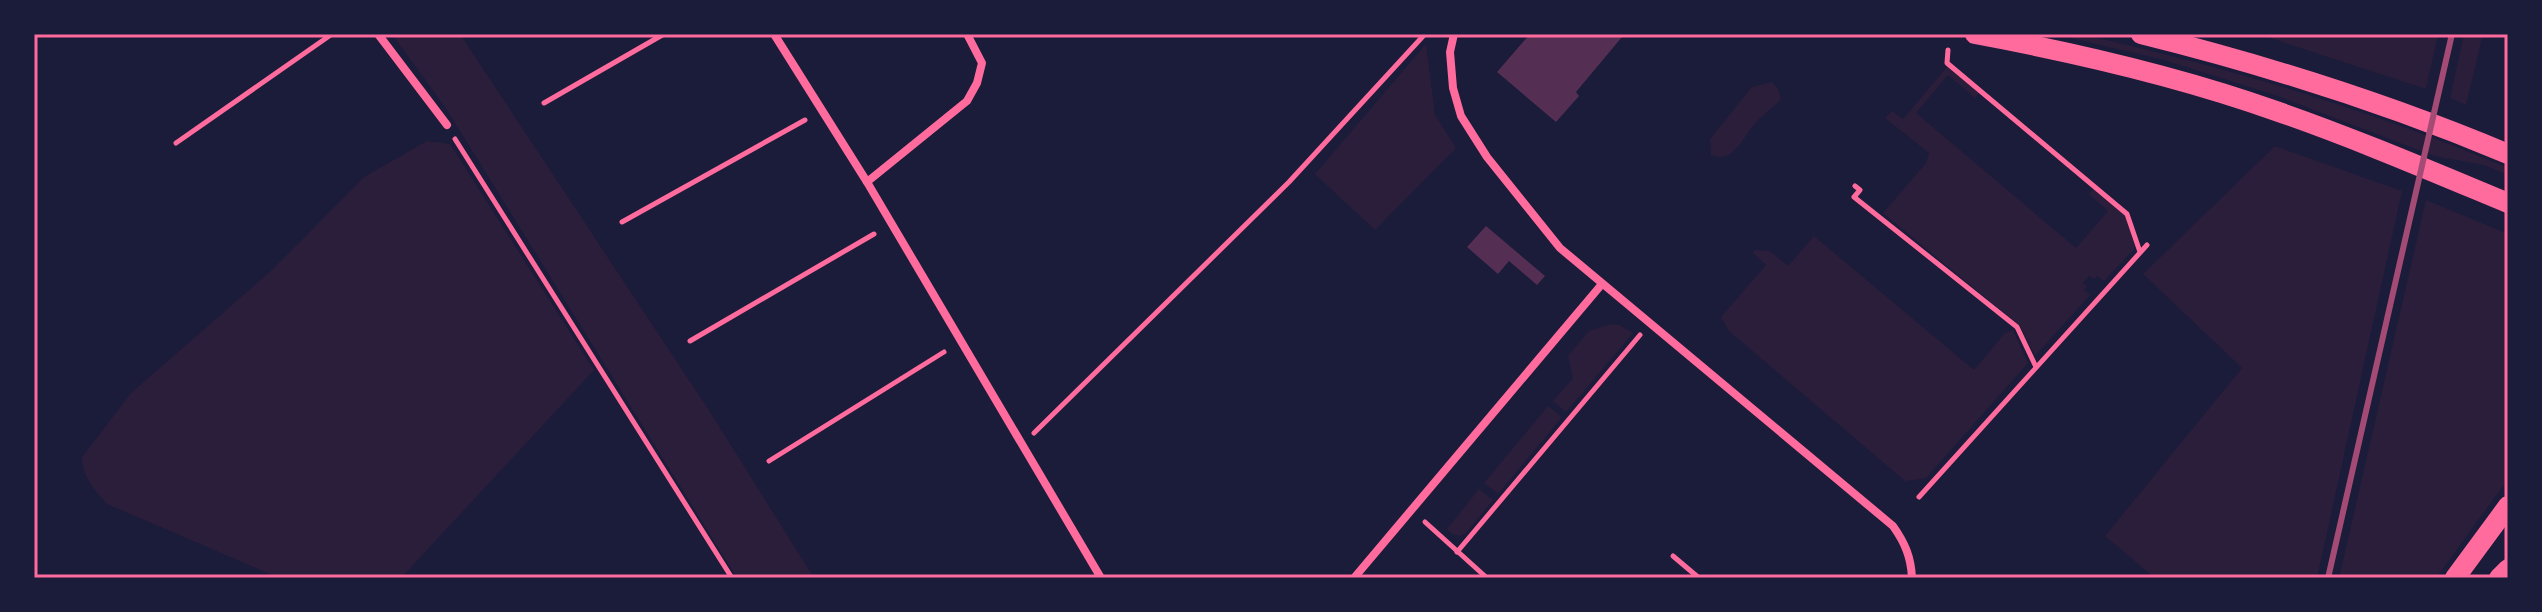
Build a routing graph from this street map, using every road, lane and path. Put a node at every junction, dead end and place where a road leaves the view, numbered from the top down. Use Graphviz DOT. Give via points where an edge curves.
graph roads {
  1 [pos="332,34"];
  2 [pos="378,34"];
  3 [pos="664,34"];
  4 [pos="774,34"];
  5 [pos="967,34"];
  6 [pos="1425,34"];
  7 [pos="1454,34"];
  8 [pos="1975,34"];
  9 [pos="2141,34"];
  10 [pos="1948,50"];
  11 [pos="544,103"];
  12 [pos="805,120"];
  13 [pos="447,125"];
  14 [pos="176,143"];
  15 [pos="2508,154"];
  16 [pos="867,182"];
  17 [pos="1855,186"];
  18 [pos="2508,203"];
  19 [pos="622,222"];
  20 [pos="874,234"];
  21 [pos="2147,245"];
  22 [pos="2140,252"];
  23 [pos="1602,284"];
  24 [pos="1640,335"];
  25 [pos="690,341"];
  26 [pos="944,352"];
  27 [pos="2036,367"];
  28 [pos="1033,434"];
  29 [pos="769,461"];
  30 [pos="1919,497"];
  31 [pos="2508,506"];
  32 [pos="1425,522"];
  33 [pos="1457,552"];
  34 [pos="1673,556"];
  35 [pos="2508,569"];
  36 [pos="732,578"];
  37 [pos="1101,578"];
  38 [pos="1354,578"];
  39 [pos="1487,578"];
  40 [pos="1699,578"];
  41 [pos="1912,578"];
  42 [pos="2455,578"];
  43 [pos="2499,578"];
  1 -- 14 [label="path"];
  2 -- 13 [label="street"];
  3 -- 11 [label="path"];
  4 -- 16 [label="street"];
  5 -- 16 [label="street" via="982,63 967,101"];
  6 -- 28 [label="path" via="1289,182"];
  7 -- 23 [label="street" via="1453,88 1461,116 1533,216"];
  8 -- 18 [label="main road" via="2204,87"];
  9 -- 15 [label="main road" via="2289,73"];
  10 -- 22 [label="path" via="1947,63 2127,214"];
  12 -- 19 [label="path"];
  13 -- 36 [label="path"];
  16 -- 37 [label="street"];
  17 -- 27 [label="path" via="1860,190 1854,197 2017,327"];
  20 -- 25 [label="path"];
  21 -- 22 [label="path"];
  22 -- 27 [label="path"];
  23 -- 38 [label="street"];
  23 -- 41 [label="street" via="1893,526 1906,544"];
  24 -- 33 [label="path"];
  26 -- 29 [label="path"];
  27 -- 30 [label="path"];
  31 -- 42 [label="main road"];
  32 -- 33 [label="path"];
  33 -- 39 [label="path"];
  34 -- 40 [label="path"];
  35 -- 43 [label="main road"];
}
